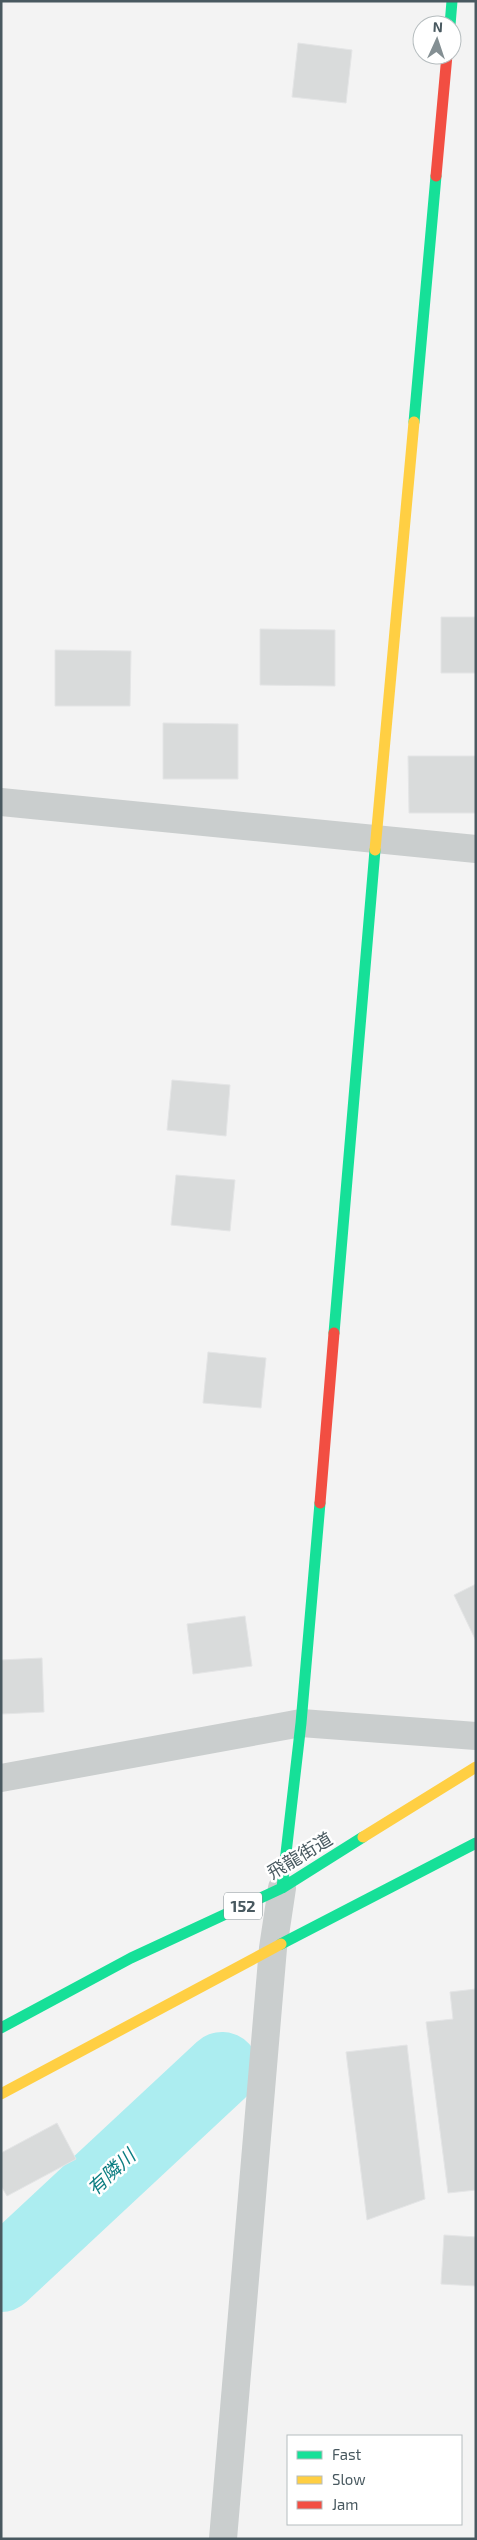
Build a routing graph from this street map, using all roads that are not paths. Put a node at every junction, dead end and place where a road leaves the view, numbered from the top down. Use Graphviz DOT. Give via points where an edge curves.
graph roads {
  1 [pos="452,1"];
  2 [pos="451,15"];
  3 [pos="446,65"];
  4 [pos="1,802"];
  5 [pos="376,839"];
  6 [pos="476,849"];
  7 [pos="301,1723"];
  8 [pos="476,1736"];
  9 [pos="476,1768"];
  10 [pos="1,1778"];
  11 [pos="476,1843"];
  12 [pos="282,1888"];
  13 [pos="273,1948"];
  14 [pos="1,2028"];
  15 [pos="1,2094"];
  16 [pos="223,2539"];
  1 -- 2 [label="main road"];
  3 -- 5 [label="main road"];
  4 -- 5 [label="street"];
  5 -- 6 [label="street"];
  5 -- 7 [label="main road"];
  7 -- 8 [label="street"];
  7 -- 10 [label="street"];
  7 -- 12 [label="main road"];
  9 -- 12 [label="main road, 飛龍街道 / 152"];
  11 -- 13 [label="main road"];
  12 -- 13 [label="street"];
  12 -- 14 [label="main road, 飛龍街道 / 152" via="131,1958"];
  13 -- 15 [label="main road"];
  13 -- 16 [label="street"];
}
